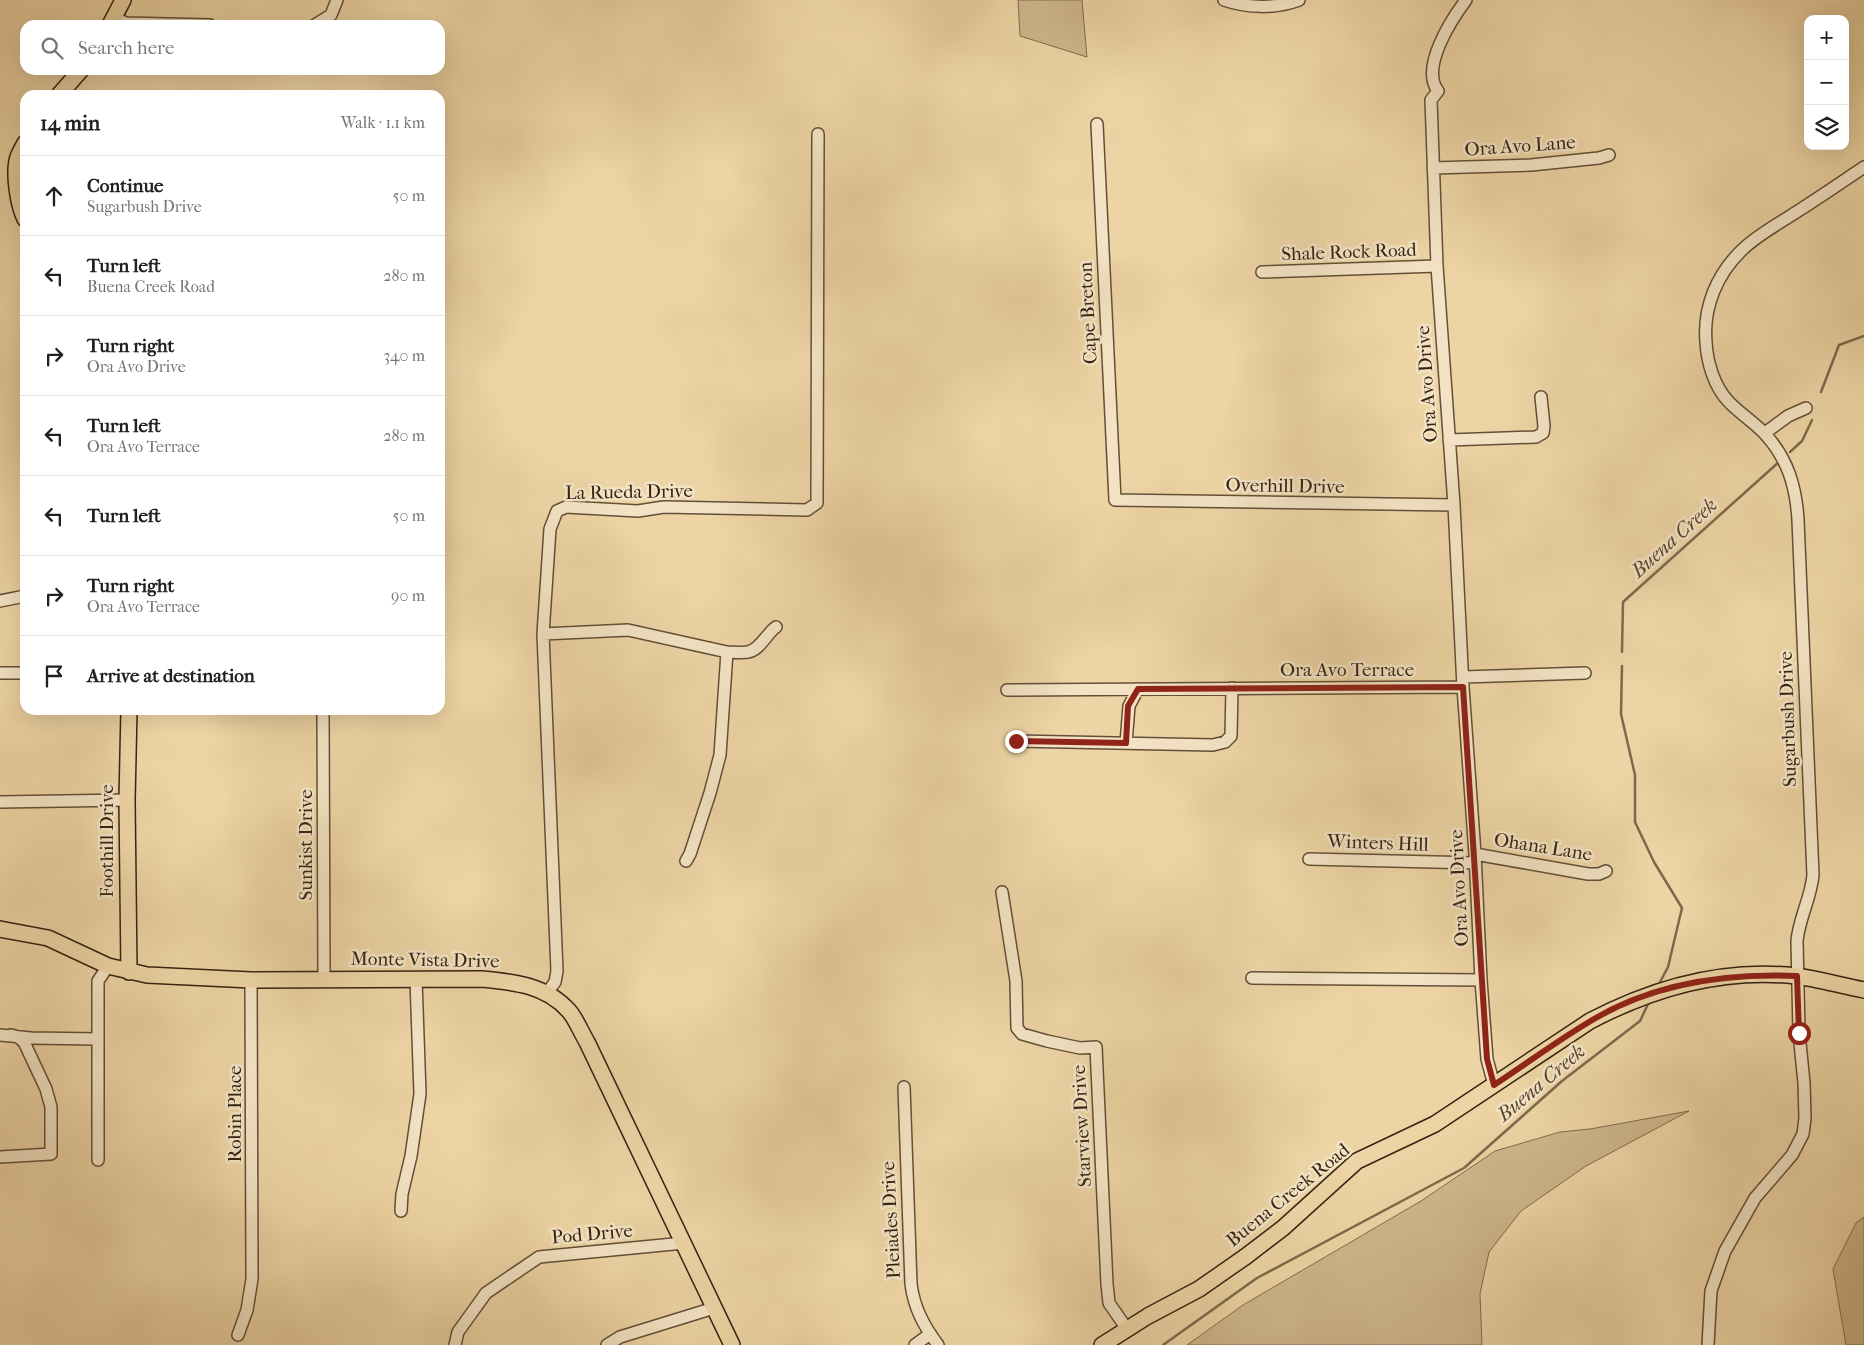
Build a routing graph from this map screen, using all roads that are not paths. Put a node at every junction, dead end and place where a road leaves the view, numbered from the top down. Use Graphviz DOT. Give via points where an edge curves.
graph roads {
  1 [pos="123,0"];
  2 [pos="337,0"];
  3 [pos="1224,0"];
  4 [pos="1299,0"];
  5 [pos="1466,0"];
  6 [pos="113,20"];
  7 [pos="323,20"];
  8 [pos="77,75"];
  9 [pos="64,90"];
  10 [pos="1097,124"];
  11 [pos="818,134"];
  12 [pos="20,153"];
  13 [pos="1609,155"];
  14 [pos="1864,167"];
  15 [pos="1433,168"];
  16 [pos="20,204"];
  17 [pos="1437,266"];
  18 [pos="1262,272"];
  19 [pos="1541,397"];
  20 [pos="1806,408"];
  21 [pos="1765,434"];
  22 [pos="1449,440"];
  23 [pos="1115,500"];
  24 [pos="1454,505"];
  25 [pos="20,597"];
  26 [pos="0,601"];
  27 [pos="776,627"];
  28 [pos="543,634"];
  29 [pos="727,652"];
  30 [pos="0,673"];
  31 [pos="20,673"];
  32 [pos="1586,673"];
  33 [pos="1463,682"];
  34 [pos="1232,688"];
  35 [pos="1138,689"];
  36 [pos="1007,690"];
  37 [pos="128,715"];
  38 [pos="323,715"];
  39 [pos="1016,741"];
  40 [pos="1126,743"];
  41 [pos="126,800"];
  42 [pos="0,802"];
  43 [pos="1309,859"];
  44 [pos="1475,859"];
  45 [pos="686,861"];
  46 [pos="1606,871"];
  47 [pos="1002,892"];
  48 [pos="0,929"];
  49 [pos="108,966"];
  50 [pos="129,972"];
  51 [pos="1797,976"];
  52 [pos="1252,978"];
  53 [pos="416,979"];
  54 [pos="251,980"];
  55 [pos="324,980"];
  56 [pos="1481,980"];
  57 [pos="1864,990"];
  58 [pos="546,993"];
  59 [pos="6,1035"];
  60 [pos="97,1039"];
  61 [pos="1494,1085"];
  62 [pos="904,1087"];
  63 [pos="0,1157"];
  64 [pos="98,1160"];
  65 [pos="401,1211"];
  66 [pos="684,1243"];
  67 [pos="714,1308"];
  68 [pos="1127,1329"];
  69 [pos="930,1334"];
  70 [pos="238,1336"];
  71 [pos="455,1345"];
  72 [pos="607,1345"];
  73 [pos="732,1345"];
  74 [pos="915,1345"];
  75 [pos="938,1345"];
  76 [pos="1102,1345"];
  77 [pos="1708,1345"];
  1 -- 6 [label="main road"];
  2 -- 7 [label="street" via="331,15"];
  3 -- 4 [label="street" via="1267,7"];
  5 -- 15 [label="street, Ora Avo Drive" via="1448,26 1431,71 1438,91 1431,100"];
  8 -- 9 [label="main road"];
  10 -- 23 [label="street, Cape Breton"];
  11 -- 28 [label="street, La Rueda Drive" via="817,503 807,510 561,508 550,529"];
  12 -- 16 [label="main road" via="17,159"];
  13 -- 15 [label="street, Ora Avo Lane" via="1531,165"];
  14 -- 21 [label="street, Sugarbush Drive" via="1743,249 1724,271 1713,292 1705,327 1713,374 1726,399"];
  15 -- 17 [label="street, Ora Avo Drive"];
  17 -- 18 [label="street, Shale Rock Road"];
  17 -- 22 [label="street, Ora Avo Drive"];
  19 -- 22 [label="street" via="1544,426 1536,437"];
  20 -- 21 [label="street" via="1788,416"];
  21 -- 51 [label="street, Sugarbush Drive" via="1782,456 1795,489 1797,506 1813,875 1798,931"];
  22 -- 24 [label="street, Ora Avo Drive"];
  23 -- 24 [label="street, Overhill Drive"];
  24 -- 33 [label="street, Ora Avo Drive"];
  25 -- 26 [label="street"];
  27 -- 29 [label="street" via="749,652"];
  28 -- 29 [label="street" via="628,630"];
  28 -- 58 [label="street, La Rueda Drive" via="558,971 555,982"];
  29 -- 45 [label="street" via="720,755"];
  30 -- 31 [label="street"];
  32 -- 33 [label="street, Ora Avo Terrace"];
  33 -- 34 [label="street, Ora Avo Terrace"];
  33 -- 44 [label="street, Ora Avo Drive"];
  34 -- 35 [label="street, Ora Avo Terrace"];
  34 -- 40 [label="street" via="1231,736 1225,742"];
  35 -- 36 [label="street, Ora Avo Terrace"];
  35 -- 40 [label="street" via="1128,706"];
  37 -- 41 [label="main road, Foothill Drive"];
  38 -- 55 [label="street, Sunkist Drive"];
  39 -- 40 [label="street"];
  41 -- 42 [label="street"];
  41 -- 50 [label="main road, Foothill Drive"];
  43 -- 44 [label="street, Winters Hill"];
  44 -- 46 [label="street, Ohana Lane" via="1588,874"];
  44 -- 56 [label="street, Ora Avo Drive"];
  47 -- 68 [label="street, Starview Drive" via="1016,980 1017,1028 1022,1034 1047,1041 1080,1048 1096,1047 1109,1303"];
  48 -- 49 [label="main road, Monte Vista Drive" via="48,938"];
  49 -- 50 [label="main road, Monte Vista Drive"];
  49 -- 60 [label="street" via="98,980"];
  50 -- 54 [label="main road, Monte Vista Drive"];
  51 -- 57 [label="main road, Buena Creek Road"];
  51 -- 61 [label="main road, Buena Creek Road" via="1734,976 1682,984 1654,993 1590,1021"];
  51 -- 77 [label="street, Sugarbush Drive" via="1804,1083 1803,1134 1792,1155 1755,1198 1725,1251 1711,1291"];
  52 -- 56 [label="street"];
  53 -- 55 [label="main road, Monte Vista Drive"];
  53 -- 58 [label="main road, Monte Vista Drive" via="517,982"];
  53 -- 65 [label="street" via="420,1094"];
  54 -- 55 [label="main road, Monte Vista Drive"];
  54 -- 70 [label="street, Robin Place" via="252,1279 247,1310"];
  56 -- 61 [label="street, Ora Avo Drive" via="1487,1059"];
  58 -- 66 [label="main road, Monte Vista Drive" via="569,1011 587,1042"];
  59 -- 60 [label="street"];
  59 -- 63 [label="street" via="24,1042 46,1089 51,1107 51,1154"];
  60 -- 64 [label="street"];
  61 -- 68 [label="main road, Buena Creek Road" via="1435,1124 1357,1161 1245,1257 1199,1289"];
  62 -- 69 [label="street, Pleiades Drive" via="911,1284 917,1311"];
  66 -- 67 [label="main road, Monte Vista Drive"];
  66 -- 71 [label="street, Pod Drive" via="539,1257 486,1293 458,1332"];
  67 -- 72 [label="street" via="620,1337"];
  67 -- 73 [label="main road, Monte Vista Drive"];
  68 -- 76 [label="main road, Buena Creek Road"];
  69 -- 74 [label="street"];
  69 -- 75 [label="street, Pleiades Drive"];
}
